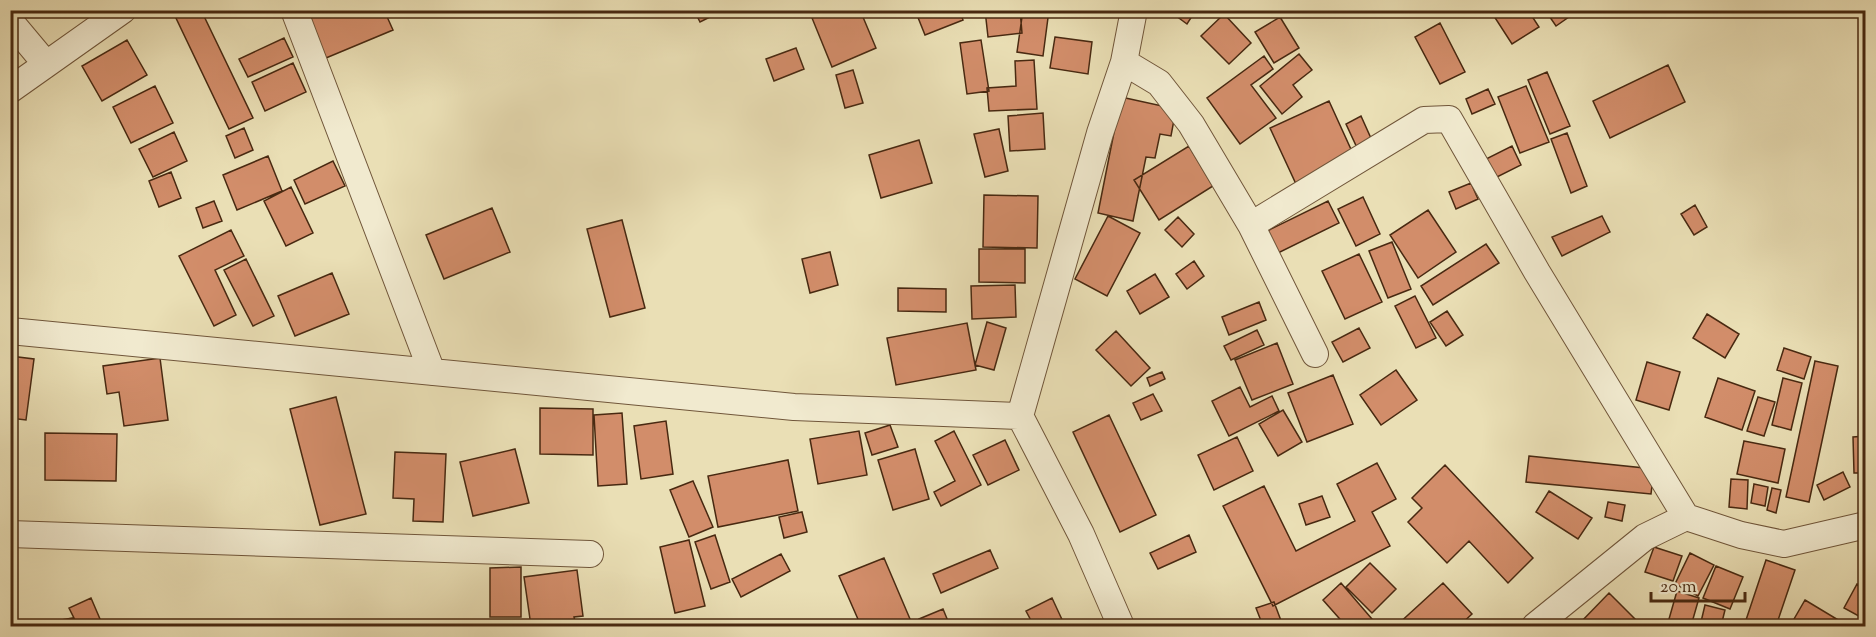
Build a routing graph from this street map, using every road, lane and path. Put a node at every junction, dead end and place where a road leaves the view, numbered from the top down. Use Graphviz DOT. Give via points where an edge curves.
graph roads {
  1 [pos="123,10"];
  2 [pos="294,10"];
  3 [pos="1134,10"];
  4 [pos="10,21"];
  5 [pos="1124,62"];
  6 [pos="46,64"];
  7 [pos="10,90"];
  8 [pos="1251,225"];
  9 [pos="10,331"];
  10 [pos="1315,354"];
  11 [pos="432,372"];
  12 [pos="1020,416"];
  13 [pos="1686,517"];
  14 [pos="1866,525"];
  15 [pos="10,534"];
  16 [pos="590,554"];
  17 [pos="1121,627"];
  18 [pos="1535,627"];
  1 -- 6 [label="street"];
  2 -- 11 [label="street"];
  3 -- 5 [label="street"];
  4 -- 6 [label="street"];
  5 -- 8 [label="street" via="1159,84 1191,124"];
  5 -- 12 [label="street" via="1100,133"];
  6 -- 7 [label="street"];
  8 -- 10 [label="street"];
  8 -- 13 [label="street" via="1424,120 1449,119"];
  9 -- 11 [label="street"];
  11 -- 12 [label="street" via="794,408"];
  12 -- 17 [label="street" via="1081,534"];
  13 -- 14 [label="street" via="1741,536 1784,544"];
  13 -- 18 [label="street" via="1645,537"];
  15 -- 16 [label="street"];
}
